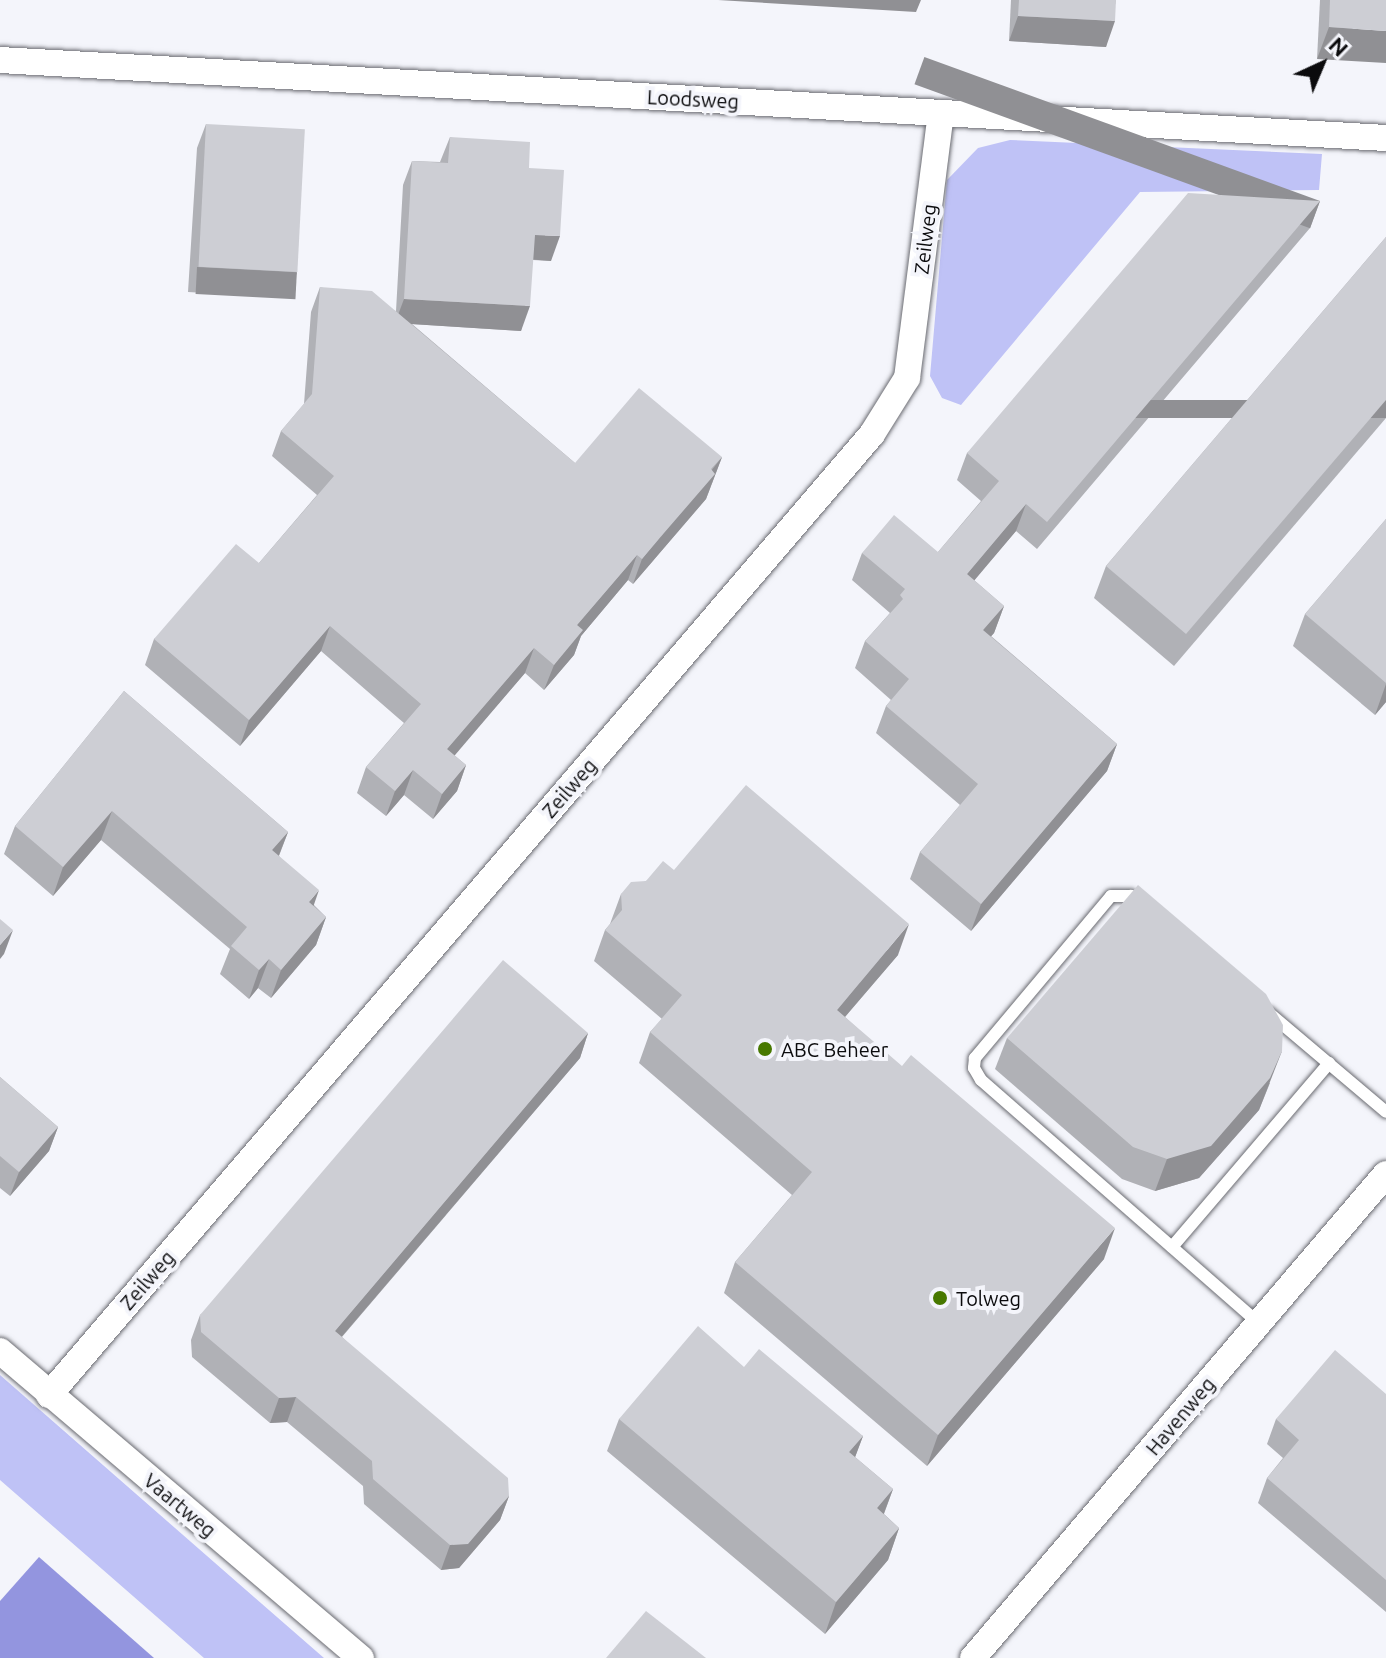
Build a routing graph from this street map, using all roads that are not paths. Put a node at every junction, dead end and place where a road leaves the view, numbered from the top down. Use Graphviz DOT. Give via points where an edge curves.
graph roads {
  1 [pos="0,60"];
  2 [pos="941,113"];
  3 [pos="1386,138"];
  4 [pos="1154,915"];
  5 [pos="1259,1004"];
  6 [pos="1329,1063"];
  7 [pos="1386,1112"];
  8 [pos="1386,1174"];
  9 [pos="1172,1247"];
  10 [pos="1259,1323"];
  11 [pos="0,1351"];
  12 [pos="49,1395"];
  13 [pos="361,1658"];
  14 [pos="973,1658"];
  1 -- 2 [label="street, Loodsweg"];
  2 -- 3 [label="street, Loodsweg"];
  2 -- 12 [label="street, Zeilweg" via="907,378 872,434"];
  4 -- 9 [label="lane" via="1131,896 1111,896 975,1058 974,1068 981,1080"];
  5 -- 6 [label="lane"];
  6 -- 7 [label="lane"];
  6 -- 9 [label="lane"];
  8 -- 10 [label="street, Havenweg"];
  9 -- 10 [label="lane"];
  10 -- 14 [label="street, Havenweg"];
  11 -- 12 [label="street, Vaartweg"];
  12 -- 13 [label="street, Vaartweg"];
}
